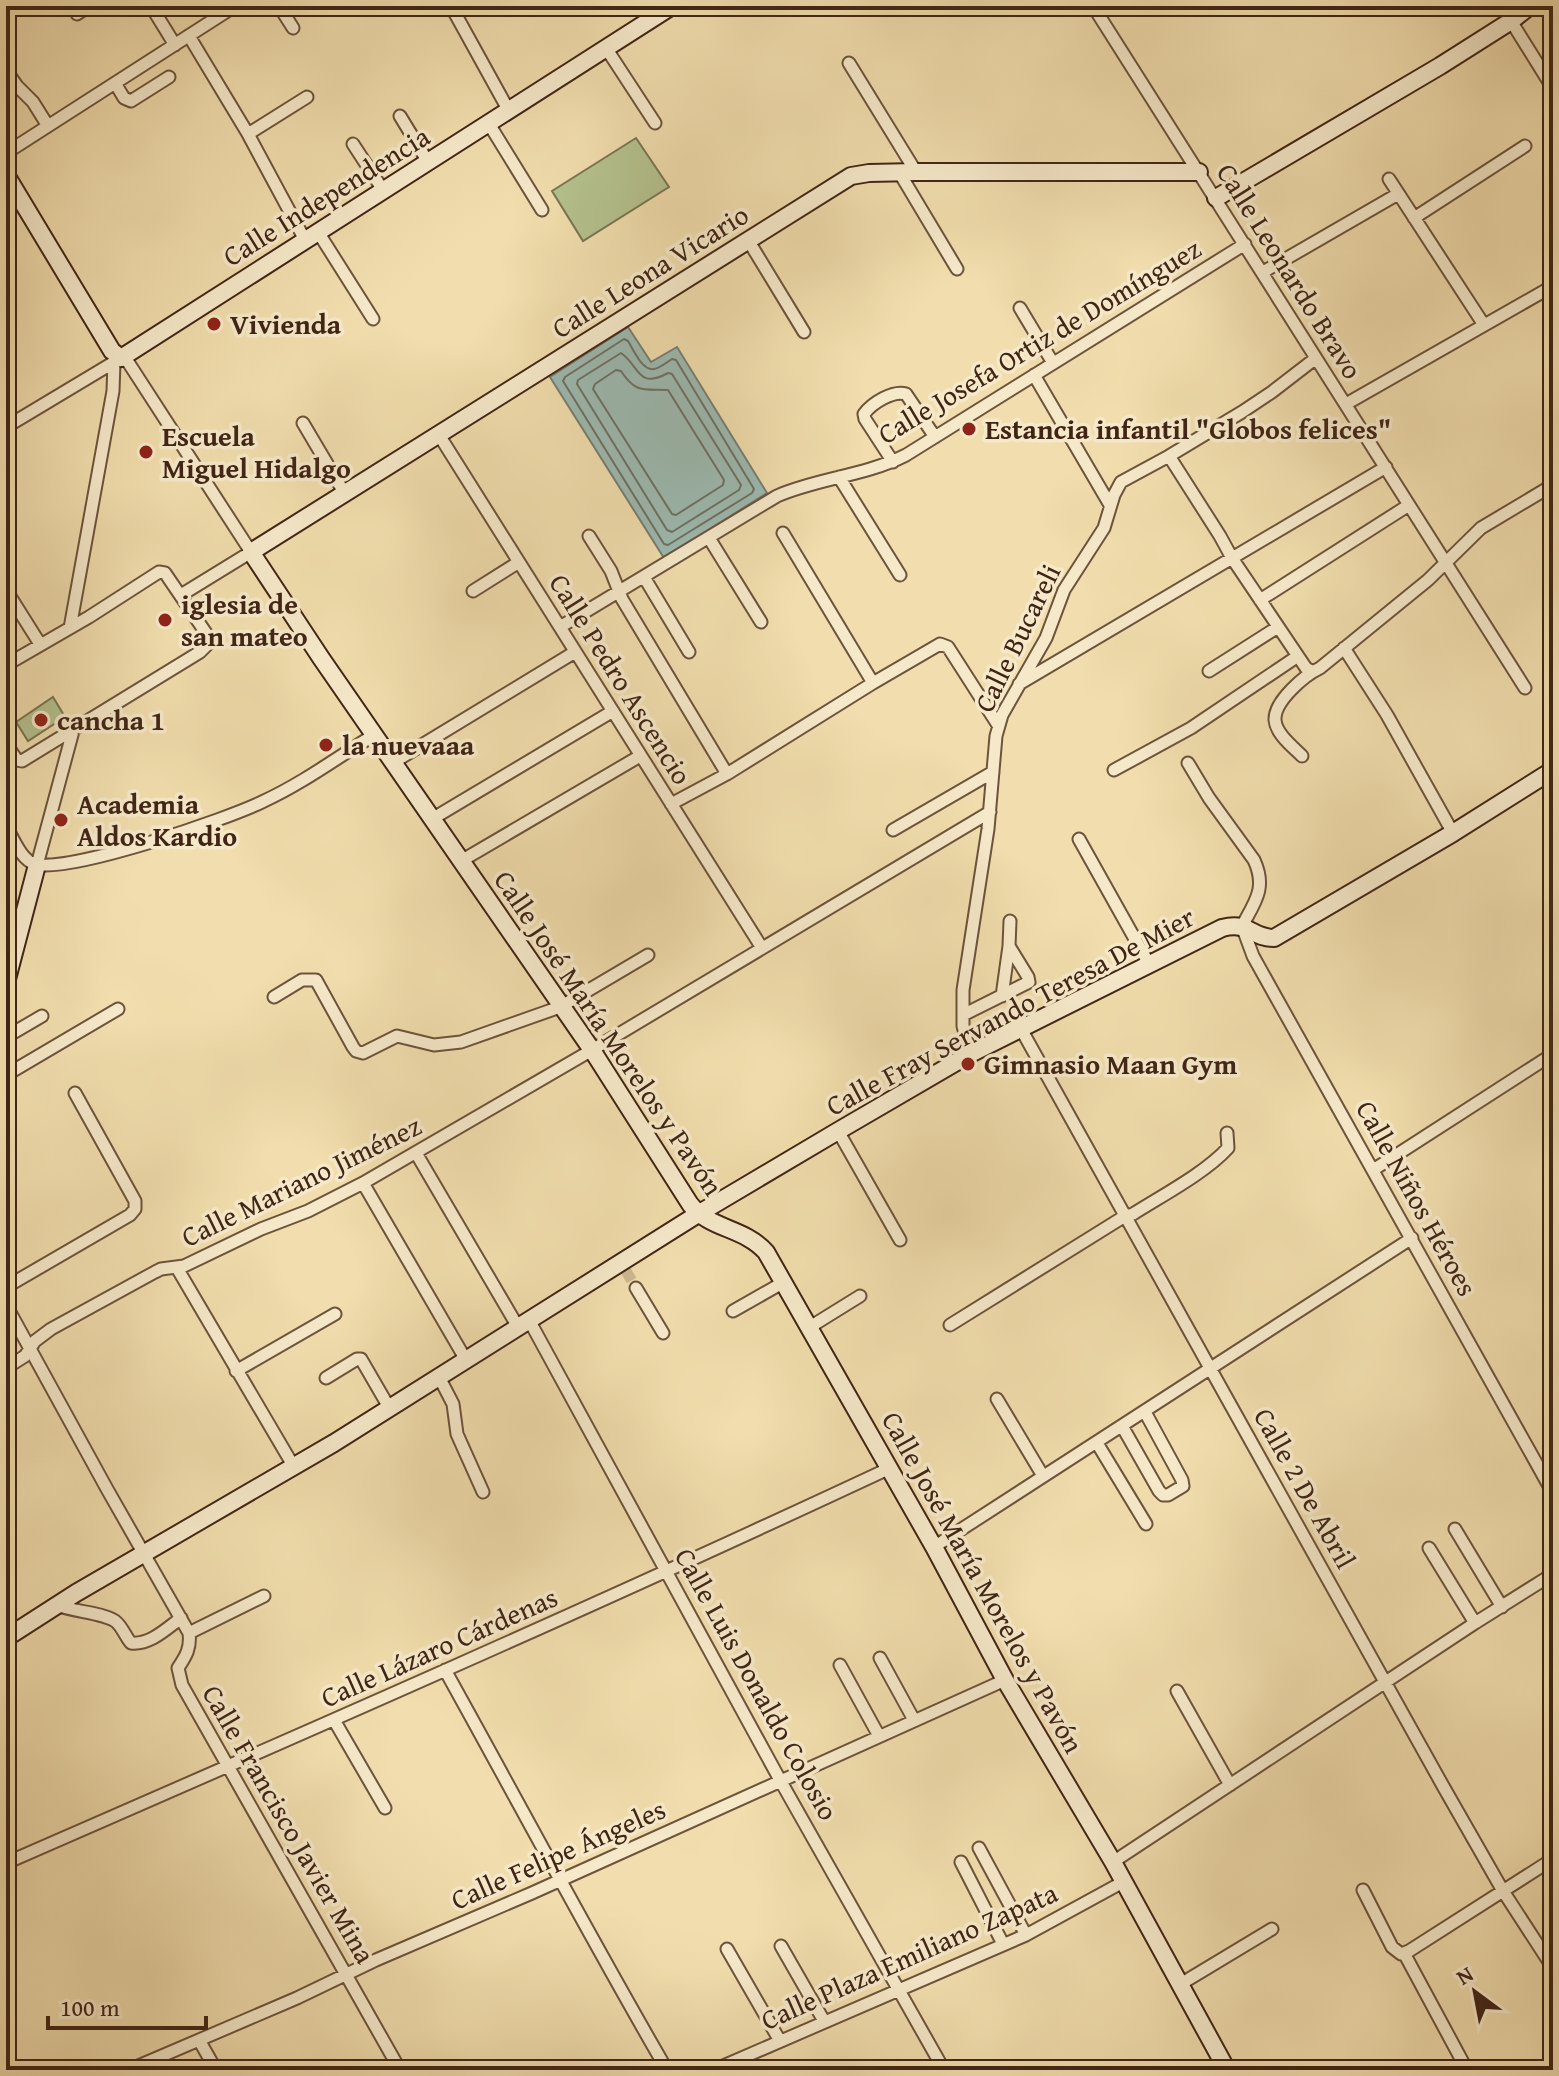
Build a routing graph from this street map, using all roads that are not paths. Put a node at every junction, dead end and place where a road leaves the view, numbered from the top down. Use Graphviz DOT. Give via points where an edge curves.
graph roads {
  1 [pos="89,6"];
  2 [pos="151,6"];
  3 [pos="235,6"];
  4 [pos="279,6"];
  5 [pos="451,6"];
  6 [pos="672,6"];
  7 [pos="1093,6"];
  8 [pos="1530,6"];
  9 [pos="77,14"];
  10 [pos="1511,21"];
  11 [pos="293,28"];
  12 [pos="189,36"];
  13 [pos="175,45"];
  14 [pos="606,48"];
  15 [pos="849,63"];
  16 [pos="6,70"];
  17 [pos="169,77"];
  18 [pos="1549,82"];
  19 [pos="115,83"];
  20 [pos="307,97"];
  21 [pos="509,111"];
  22 [pos="400,116"];
  23 [pos="655,123"];
  24 [pos="489,124"];
  25 [pos="48,126"];
  26 [pos="248,134"];
  27 [pos="353,144"];
  28 [pos="1525,146"];
  29 [pos="6,153"];
  30 [pos="428,162"];
  31 [pos="907,172"];
  32 [pos="1199,172"];
  33 [pos="6,175"];
  34 [pos="1389,179"];
  35 [pos="383,190"];
  36 [pos="1398,194"];
  37 [pos="1216,198"];
  38 [pos="542,210"];
  39 [pos="1414,218"];
  40 [pos="312,236"];
  41 [pos="748,240"];
  42 [pos="1245,244"];
  43 [pos="957,269"];
  44 [pos="1263,272"];
  45 [pos="1553,286"];
  46 [pos="1020,308"];
  47 [pos="373,319"];
  48 [pos="1484,325"];
  49 [pos="804,332"];
  50 [pos="1316,358"];
  51 [pos="118,360"];
  52 [pos="1053,363"];
  53 [pos="1034,375"];
  54 [pos="1346,404"];
  55 [pos="303,423"];
  56 [pos="6,427"];
  57 [pos="439,435"];
  58 [pos="935,437"];
  59 [pos="1169,456"];
  60 [pos="893,462"];
  61 [pos="1386,467"];
  62 [pos="839,477"];
  63 [pos="1552,489"];
  64 [pos="345,494"];
  65 [pos="1110,505"];
  66 [pos="1409,505"];
  67 [pos="783,533"];
  68 [pos="589,536"];
  69 [pos="709,538"];
  70 [pos="251,552"];
  71 [pos="1232,558"];
  72 [pos="519,562"];
  73 [pos="1447,562"];
  74 [pos="900,575"];
  75 [pos="644,577"];
  76 [pos="6,590"];
  77 [pos="473,591"];
  78 [pos="619,592"];
  79 [pos="181,595"];
  80 [pos="1260,600"];
  81 [pos="761,622"];
  82 [pos="560,627"];
  83 [pos="1278,627"];
  84 [pos="70,628"];
  85 [pos="40,644"];
  86 [pos="1344,648"];
  87 [pos="575,652"];
  88 [pos="689,652"];
  89 [pos="1298,656"];
  90 [pos="6,665"];
  91 [pos="1209,671"];
  92 [pos="1311,671"];
  93 [pos="873,683"];
  94 [pos="1019,685"];
  95 [pos="1525,688"];
  96 [pos="613,711"];
  97 [pos="998,725"];
  98 [pos="73,731"];
  99 [pos="374,735"];
  100 [pos="6,744"];
  101 [pos="640,756"];
  102 [pos="1302,756"];
  103 [pos="394,762"];
  104 [pos="1188,763"];
  105 [pos="1114,770"];
  106 [pos="1553,770"];
  107 [pos="993,772"];
  108 [pos="727,774"];
  109 [pos="671,804"];
  110 [pos="990,812"];
  111 [pos="432,819"];
  112 [pos="6,826"];
  113 [pos="893,830"];
  114 [pos="1453,833"];
  115 [pos="1079,839"];
  116 [pos="461,861"];
  117 [pos="37,865"];
  118 [pos="1010,921"];
  119 [pos="1242,926"];
  120 [pos="1009,946"];
  121 [pos="762,948"];
  122 [pos="648,955"];
  123 [pos="1149,964"];
  124 [pos="6,983"];
  125 [pos="1002,996"];
  126 [pos="274,997"];
  127 [pos="560,1007"];
  128 [pos="118,1009"];
  129 [pos="963,1015"];
  130 [pos="42,1016"];
  131 [pos="1021,1029"];
  132 [pos="6,1037"];
  133 [pos="592,1050"];
  134 [pos="970,1054"];
  135 [pos="1553,1054"];
  136 [pos="6,1075"];
  137 [pos="75,1093"];
  138 [pos="838,1131"];
  139 [pos="1227,1133"];
  140 [pos="416,1153"];
  141 [pos="1373,1170"];
  142 [pos="363,1183"];
  143 [pos="698,1214"];
  144 [pos="1125,1216"];
  145 [pos="1412,1238"];
  146 [pos="900,1240"];
  147 [pos="177,1268"];
  148 [pos="784,1282"];
  149 [pos="6,1287"];
  150 [pos="636,1288"];
  151 [pos="860,1296"];
  152 [pos="6,1305"];
  153 [pos="733,1311"];
  154 [pos="335,1314"];
  155 [pos="524,1323"];
  156 [pos="950,1325"];
  157 [pos="810,1327"];
  158 [pos="663,1333"];
  159 [pos="30,1349"];
  160 [pos="466,1360"];
  161 [pos="6,1368"];
  162 [pos="1210,1368"];
  163 [pos="236,1371"];
  164 [pos="439,1377"];
  165 [pos="326,1378"];
  166 [pos="997,1399"];
  167 [pos="390,1409"];
  168 [pos="1145,1412"];
  169 [pos="1122,1426"];
  170 [pos="1097,1443"];
  171 [pos="294,1467"];
  172 [pos="890,1468"];
  173 [pos="1043,1476"];
  174 [pos="483,1492"];
  175 [pos="1553,1493"];
  176 [pos="1146,1524"];
  177 [pos="1455,1529"];
  178 [pos="934,1547"];
  179 [pos="1429,1548"];
  180 [pos="144,1554"];
  181 [pos="668,1572"];
  182 [pos="1553,1574"];
  183 [pos="264,1596"];
  184 [pos="57,1605"];
  185 [pos="1502,1607"];
  186 [pos="181,1618"];
  187 [pos="1475,1623"];
  188 [pos="189,1633"];
  189 [pos="6,1638"];
  190 [pos="880,1658"];
  191 [pos="840,1665"];
  192 [pos="445,1670"];
  193 [pos="1005,1680"];
  194 [pos="1386,1681"];
  195 [pos="1177,1691"];
  196 [pos="334,1720"];
  197 [pos="914,1720"];
  198 [pos="879,1736"];
  199 [pos="229,1766"];
  200 [pos="780,1780"];
  201 [pos="1230,1785"];
  202 [pos="385,1808"];
  203 [pos="979,1848"];
  204 [pos="1553,1859"];
  205 [pos="961,1862"];
  206 [pos="1113,1862"];
  207 [pos="6,1863"];
  208 [pos="561,1880"];
  209 [pos="1123,1882"];
  210 [pos="1363,1890"];
  211 [pos="1503,1891"];
  212 [pos="1272,1929"];
  213 [pos="1026,1935"];
  214 [pos="1003,1944"];
  215 [pos="781,1946"];
  216 [pos="727,1949"];
  217 [pos="1404,1953"];
  218 [pos="1553,1968"];
  219 [pos="347,1974"];
  220 [pos="1179,1985"];
  221 [pos="899,1988"];
  222 [pos="824,2021"];
  223 [pos="199,2040"];
  224 [pos="780,2041"];
  225 [pos="129,2070"];
  226 [pos="216,2070"];
  227 [pos="400,2070"];
  228 [pos="667,2070"];
  229 [pos="714,2070"];
  230 [pos="944,2070"];
  231 [pos="1227,2070"];
  232 [pos="1467,2070"];
  1 -- 9 [label="street"];
  2 -- 13 [label="street"];
  3 -- 12 [label="street"];
  4 -- 11 [label="street"];
  5 -- 21 [label="street"];
  6 -- 14 [label="main road, Calle Independencia"];
  7 -- 32 [label="street, Calle Leonardo Bravo"];
  8 -- 10 [label="main road"];
  10 -- 18 [label="street"];
  10 -- 37 [label="main road"];
  12 -- 13 [label="street"];
  12 -- 26 [label="street"];
  13 -- 19 [label="street"];
  14 -- 21 [label="main road, Calle Independencia"];
  14 -- 23 [label="street"];
  15 -- 31 [label="street"];
  16 -- 25 [label="street"];
  17 -- 19 [label="street" via="131,101"];
  19 -- 25 [label="street"];
  20 -- 26 [label="street"];
  21 -- 24 [label="main road, Calle Independencia"];
  22 -- 30 [label="street"];
  24 -- 30 [label="main road, Calle Independencia"];
  24 -- 38 [label="street"];
  25 -- 29 [label="street"];
  26 -- 40 [label="street"];
  27 -- 35 [label="street"];
  28 -- 39 [label="street"];
  30 -- 35 [label="main road, Calle Independencia"];
  31 -- 32 [label="main road, Calle Leona Vicario"];
  31 -- 41 [label="main road, Calle Leona Vicario" via="851,176"];
  31 -- 43 [label="street"];
  32 -- 37 [label="street, Calle Leonardo Bravo"];
  33 -- 51 [label="main road"];
  34 -- 36 [label="street"];
  35 -- 40 [label="main road, Calle Independencia"];
  36 -- 39 [label="street"];
  36 -- 44 [label="street"];
  37 -- 42 [label="street, Calle Leonardo Bravo"];
  39 -- 48 [label="street"];
  40 -- 47 [label="street"];
  40 -- 51 [label="main road, Calle Independencia"];
  41 -- 49 [label="street"];
  41 -- 57 [label="main road, Calle Leona Vicario"];
  42 -- 44 [label="street, Calle Leonardo Bravo"];
  42 -- 52 [label="street, Calle Josefa Ortiz de Domínguez"];
  44 -- 50 [label="street, Calle Leonardo Bravo"];
  45 -- 48 [label="street"];
  46 -- 52 [label="street"];
  48 -- 54 [label="street"];
  50 -- 54 [label="street, Calle Leonardo Bravo"];
  50 -- 59 [label="street, Calle Bucareli"];
  51 -- 56 [label="street, Calle Independencia"];
  51 -- 70 [label="street, Calle José María Morelos y Pavón" via="133,368"];
  51 -- 84 [label="street"];
  52 -- 53 [label="street, Calle Josefa Ortiz de Domínguez"];
  53 -- 58 [label="street, Calle Josefa Ortiz de Domínguez"];
  53 -- 65 [label="street"];
  54 -- 61 [label="street, Calle Leonardo Bravo"];
  55 -- 64 [label="street"];
  57 -- 64 [label="main road, Calle Leona Vicario"];
  57 -- 72 [label="street, Calle Pedro Ascencio"];
  58 -- 60 [label="street, Calle Josefa Ortiz de Domínguez"];
  58 -- 60 [label="street" via="906,394 893,394 867,409 865,419"];
  59 -- 65 [label="street, Calle Bucareli" via="1121,482"];
  59 -- 71 [label="street"];
  60 -- 62 [label="street, Calle Josefa Ortiz de Domínguez"];
  61 -- 66 [label="street, Calle Leonardo Bravo"];
  61 -- 71 [label="street"];
  62 -- 69 [label="street, Calle Josefa Ortiz de Domínguez" via="777,496"];
  62 -- 74 [label="street"];
  63 -- 73 [label="street" via="1481,528"];
  64 -- 70 [label="main road, Calle Leona Vicario"];
  65 -- 94 [label="street, Calle Bucareli" via="1104,528 1064,590 1046,638"];
  66 -- 73 [label="street, Calle Leonardo Bravo"];
  66 -- 80 [label="street"];
  67 -- 93 [label="street"];
  68 -- 78 [label="street"];
  69 -- 75 [label="street, Calle Josefa Ortiz de Domínguez"];
  69 -- 81 [label="street"];
  70 -- 79 [label="street, Calle Leona Vicario"];
  70 -- 99 [label="main road, Calle José María Morelos y Pavón"];
  71 -- 80 [label="street"];
  71 -- 94 [label="street"];
  72 -- 77 [label="street"];
  72 -- 82 [label="street, Calle Pedro Ascencio"];
  73 -- 86 [label="street"];
  73 -- 95 [label="street, Calle Leonardo Bravo"];
  75 -- 78 [label="street, Calle Josefa Ortiz de Domínguez"];
  75 -- 88 [label="street"];
  76 -- 85 [label="street"];
  78 -- 82 [label="street, Calle Josefa Ortiz de Domínguez"];
  78 -- 108 [label="street"];
  79 -- 84 [label="street" via="159,572"];
  79 -- 98 [label="street" via="207,632 205,648"];
  80 -- 83 [label="street"];
  82 -- 87 [label="street, Calle Pedro Ascencio"];
  83 -- 89 [label="street"];
  83 -- 91 [label="street"];
  84 -- 85 [label="street"];
  85 -- 90 [label="street"];
  86 -- 92 [label="street"];
  86 -- 114 [label="street"];
  87 -- 96 [label="street, Calle Pedro Ascencio"];
  87 -- 103 [label="street"];
  89 -- 92 [label="street"];
  89 -- 105 [label="street" via="1191,728"];
  92 -- 102 [label="street" via="1280,701 1274,719"];
  93 -- 97 [label="street" via="935,645 946,645"];
  93 -- 108 [label="street"];
  94 -- 97 [label="street, Calle Bucareli"];
  96 -- 101 [label="street, Calle Pedro Ascencio"];
  96 -- 111 [label="street"];
  97 -- 107 [label="street, Calle Bucareli"];
  98 -- 100 [label="street" via="20,761"];
  98 -- 117 [label="street"];
  99 -- 103 [label="main road, Calle José María Morelos y Pavón"];
  99 -- 117 [label="street" via="245,810 101,856"];
  101 -- 109 [label="street, Calle Pedro Ascencio"];
  101 -- 116 [label="street"];
  103 -- 111 [label="main road, Calle José María Morelos y Pavón"];
  104 -- 119 [label="street" via="1259,869 1261,888"];
  106 -- 114 [label="main road"];
  107 -- 110 [label="street, Calle Bucareli"];
  107 -- 113 [label="street"];
  108 -- 109 [label="street"];
  109 -- 121 [label="street, Calle Pedro Ascencio"];
  110 -- 121 [label="street, Calle Mariano Jiménez"];
  110 -- 129 [label="street, Calle Bucareli"];
  111 -- 116 [label="main road, Calle José María Morelos y Pavón"];
  112 -- 117 [label="street" via="26,858"];
  114 -- 119 [label="main road" via="1274,938"];
  115 -- 123 [label="street"];
  116 -- 127 [label="main road, Calle José María Morelos y Pavón"];
  117 -- 124 [label="main road"];
  118 -- 120 [label="street"];
  119 -- 123 [label="main road, Calle Fray Servando Teresa De Mier" via="1222,928"];
  119 -- 141 [label="street, Calle Niños Héroes" via="1270,988"];
  120 -- 125 [label="street"];
  120 -- 125 [label="street" via="1029,980"];
  121 -- 133 [label="street, Calle Mariano Jiménez"];
  122 -- 127 [label="street"];
  123 -- 131 [label="main road, Calle Fray Servando Teresa De Mier"];
  125 -- 129 [label="street"];
  126 -- 127 [label="street" via="302,980 316,980 353,1047 363,1053 397,1036 434,1045 461,1042"];
  127 -- 133 [label="main road, Calle José María Morelos y Pavón"];
  128 -- 136 [label="street"];
  129 -- 134 [label="street, Calle Bucareli"];
  130 -- 132 [label="street"];
  131 -- 134 [label="main road, Calle Fray Servando Teresa De Mier"];
  131 -- 144 [label="street, Calle 2 De Abril"];
  133 -- 140 [label="street, Calle Mariano Jiménez"];
  133 -- 143 [label="main road, Calle José María Morelos y Pavón"];
  134 -- 138 [label="main road, Calle Fray Servando Teresa De Mier"];
  135 -- 141 [label="street"];
  137 -- 149 [label="street" via="135,1209"];
  138 -- 143 [label="main road, Calle Fray Servando Teresa De Mier"];
  138 -- 146 [label="street"];
  139 -- 144 [label="street" via="1228,1148 1222,1155"];
  140 -- 142 [label="street, Calle Mariano Jiménez"];
  140 -- 155 [label="street, Calle Luis Donaldo Colosio"];
  141 -- 145 [label="street, Calle Niños Héroes"];
  142 -- 147 [label="street, Calle Mariano Jiménez"];
  142 -- 160 [label="street"];
  143 -- 148 [label="main road, Calle José María Morelos y Pavón" via="752,1239"];
  143 -- 155 [label="main road, Calle Fray Servando Teresa De Mier" via="623,1267"];
  144 -- 156 [label="street"];
  144 -- 162 [label="street, Calle 2 De Abril"];
  145 -- 162 [label="street"];
  145 -- 175 [label="street, Calle Niños Héroes"];
  147 -- 159 [label="street, Calle Mariano Jiménez" via="161,1269 129,1286 51,1329"];
  147 -- 163 [label="street"];
  148 -- 153 [label="street"];
  148 -- 157 [label="main road, Calle José María Morelos y Pavón"];
  150 -- 158 [label="street"];
  151 -- 157 [label="street"];
  152 -- 159 [label="street"];
  154 -- 163 [label="street"];
  155 -- 160 [label="main road, Calle Fray Servando Teresa De Mier"];
  155 -- 181 [label="street, Calle Luis Donaldo Colosio"];
  157 -- 172 [label="main road, Calle José María Morelos y Pavón"];
  159 -- 161 [label="street, Calle Mariano Jiménez"];
  159 -- 180 [label="street"];
  160 -- 164 [label="main road, Calle Fray Servando Teresa De Mier"];
  162 -- 168 [label="street"];
  162 -- 194 [label="street, Calle 2 De Abril"];
  163 -- 171 [label="street"];
  164 -- 167 [label="main road, Calle Fray Servando Teresa De Mier"];
  164 -- 174 [label="street"];
  165 -- 167 [label="street" via="359,1358"];
  166 -- 173 [label="street"];
  167 -- 171 [label="main road, Calle Fray Servando Teresa De Mier"];
  168 -- 169 [label="street"];
  168 -- 169 [label="street" via="1183,1486 1163,1495"];
  169 -- 170 [label="street"];
  170 -- 173 [label="street"];
  170 -- 176 [label="street"];
  171 -- 180 [label="main road, Calle Fray Servando Teresa De Mier"];
  172 -- 178 [label="main road, Calle José María Morelos y Pavón"];
  172 -- 181 [label="street, Calle Lázaro Cárdenas"];
  173 -- 178 [label="street"];
  177 -- 185 [label="street"];
  178 -- 193 [label="main road, Calle José María Morelos y Pavón"];
  179 -- 187 [label="street"];
  180 -- 184 [label="main road, Calle Fray Servando Teresa De Mier"];
  180 -- 186 [label="street"];
  181 -- 192 [label="street, Calle Lázaro Cárdenas"];
  181 -- 200 [label="street, Calle Luis Donaldo Colosio"];
  182 -- 185 [label="street"];
  183 -- 188 [label="street"];
  184 -- 186 [label="street" via="111,1619 137,1644"];
  184 -- 189 [label="main road, Calle Fray Servando Teresa De Mier"];
  185 -- 187 [label="street"];
  186 -- 188 [label="street"];
  187 -- 194 [label="street"];
  188 -- 199 [label="street, Calle Francisco Javier Mina" via="191,1643 179,1676"];
  190 -- 197 [label="street"];
  191 -- 198 [label="street"];
  192 -- 196 [label="street, Calle Lázaro Cárdenas"];
  192 -- 208 [label="street"];
  193 -- 197 [label="street, Calle Felipe Ángeles"];
  193 -- 206 [label="main road, Calle José María Morelos y Pavón"];
  194 -- 201 [label="street"];
  194 -- 211 [label="street, Calle 2 De Abril"];
  195 -- 201 [label="street"];
  196 -- 199 [label="street, Calle Lázaro Cárdenas"];
  196 -- 202 [label="street"];
  197 -- 198 [label="street, Calle Felipe Ángeles"];
  198 -- 200 [label="street, Calle Felipe Ángeles"];
  199 -- 207 [label="street, Calle Lázaro Cárdenas"];
  199 -- 219 [label="street, Calle Francisco Javier Mina"];
  200 -- 208 [label="street, Calle Felipe Ángeles"];
  200 -- 221 [label="street, Calle Luis Donaldo Colosio"];
  201 -- 206 [label="street"];
  203 -- 213 [label="street"];
  204 -- 211 [label="street"];
  205 -- 214 [label="street"];
  206 -- 209 [label="main road, Calle José María Morelos y Pavón"];
  208 -- 219 [label="street, Calle Felipe Ángeles"];
  208 -- 228 [label="street"];
  209 -- 213 [label="street, Calle Plaza Emiliano Zapata"];
  209 -- 220 [label="main road, Calle José María Morelos y Pavón"];
  210 -- 217 [label="street" via="1394,1950"];
  211 -- 217 [label="street"];
  211 -- 218 [label="street, Calle 2 De Abril"];
  212 -- 220 [label="street"];
  213 -- 214 [label="street, Calle Plaza Emiliano Zapata"];
  214 -- 221 [label="street, Calle Plaza Emiliano Zapata"];
  215 -- 222 [label="street"];
  216 -- 224 [label="street"];
  217 -- 232 [label="street"];
  219 -- 223 [label="street, Calle Felipe Ángeles"];
  219 -- 227 [label="street, Calle Francisco Javier Mina"];
  220 -- 231 [label="main road, Calle José María Morelos y Pavón"];
  221 -- 222 [label="street, Calle Plaza Emiliano Zapata"];
  221 -- 230 [label="street, Calle Luis Donaldo Colosio"];
  222 -- 224 [label="street, Calle Plaza Emiliano Zapata"];
  223 -- 225 [label="street, Calle Felipe Ángeles"];
  223 -- 226 [label="street"];
  224 -- 229 [label="street, Calle Plaza Emiliano Zapata"];
}
